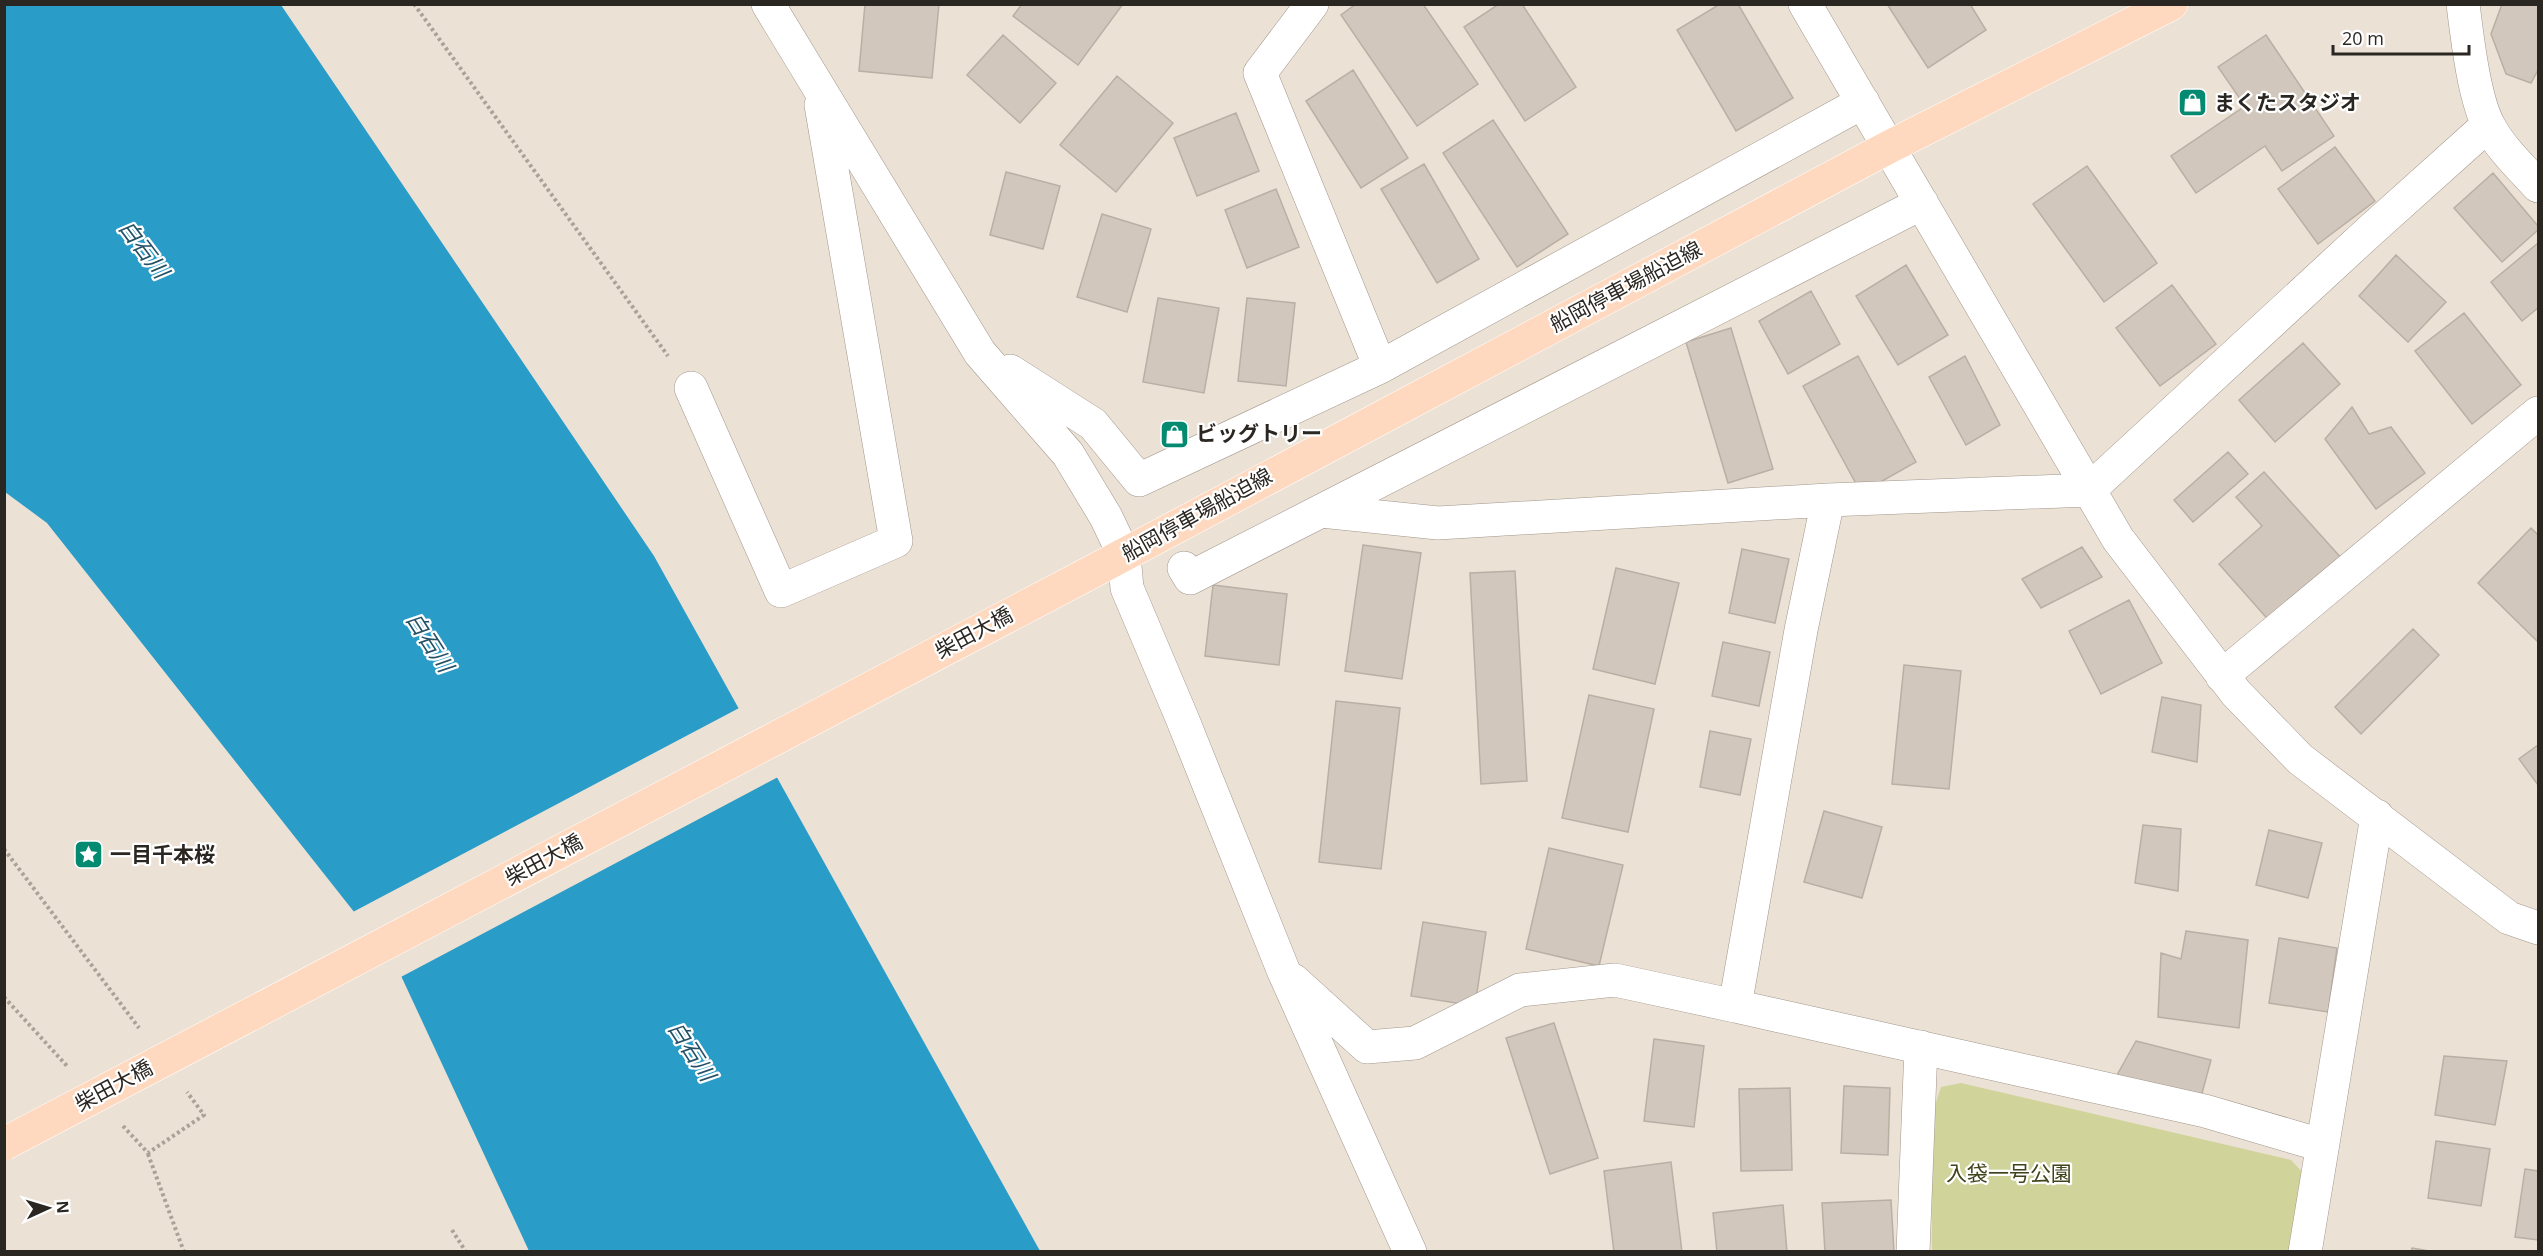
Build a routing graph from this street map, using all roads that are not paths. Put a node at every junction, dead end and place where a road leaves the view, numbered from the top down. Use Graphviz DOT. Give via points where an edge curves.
graph roads {
  1 [pos="768,4"];
  2 [pos="1312,4"];
  3 [pos="1805,4"];
  4 [pos="2171,4"];
  5 [pos="2463,4"];
  6 [pos="818,89"];
  7 [pos="1863,102"];
  8 [pos="2488,125"];
  9 [pos="1889,147"];
  10 [pos="2538,186"];
  11 [pos="1922,203"];
  12 [pos="981,353"];
  13 [pos="1380,367"];
  14 [pos="691,388"];
  15 [pos="2538,413"];
  16 [pos="2089,490"];
  17 [pos="1828,500"];
  18 [pos="1321,511"];
  19 [pos="1124,555"];
  20 [pos="1184,567"];
  21 [pos="1084,576"];
  22 [pos="2222,676"];
  23 [pos="2377,816"];
  24 [pos="2538,928"];
  25 [pos="1284,972"];
  26 [pos="1735,1006"];
  27 [pos="1921,1047"];
  28 [pos="4,1144"];
  29 [pos="2321,1145"];
  30 [pos="1410,1251"];
  31 [pos="1913,1251"];
  32 [pos="2305,1251"];
  1 -- 6 [label="street"];
  2 -- 13 [label="street" via="1260,73"];
  3 -- 7 [label="street"];
  4 -- 9 [label="main road, 船岡停車場船迫線"];
  5 -- 8 [label="street" via="2468,46"];
  6 -- 12 [label="street"];
  6 -- 14 [label="street" via="896,541 782,591"];
  7 -- 9 [label="street"];
  7 -- 13 [label="street"];
  8 -- 10 [label="street" via="2511,158"];
  8 -- 16 [label="street"];
  9 -- 11 [label="street"];
  9 -- 19 [label="main road, 船岡停車場船迫線"];
  11 -- 16 [label="street"];
  11 -- 18 [label="street"];
  12 -- 13 [label="street" via="1093,424 1139,480"];
  12 -- 19 [label="street" via="1068,454"];
  15 -- 22 [label="street"];
  16 -- 17 [label="street"];
  16 -- 22 [label="street" via="2118,539"];
  17 -- 18 [label="street" via="1438,523"];
  17 -- 26 [label="street" via="1801,630"];
  18 -- 20 [label="street" via="1190,578"];
  19 -- 21 [label="main road, 船岡停車場船迫線"];
  19 -- 25 [label="street" via="1127,588"];
  21 -- 28 [label="main road, 柴田大橋, bridge"];
  22 -- 23 [label="street" via="2300,759"];
  23 -- 24 [label="street" via="2509,918"];
  23 -- 29 [label="street"];
  25 -- 26 [label="street" via="1367,1047 1416,1043 1520,990 1532,988 1615,980"];
  25 -- 30 [label="street"];
  26 -- 27 [label="street"];
  27 -- 29 [label="street" via="2205,1111"];
  27 -- 31 [label="street"];
  29 -- 32 [label="street"];
}
